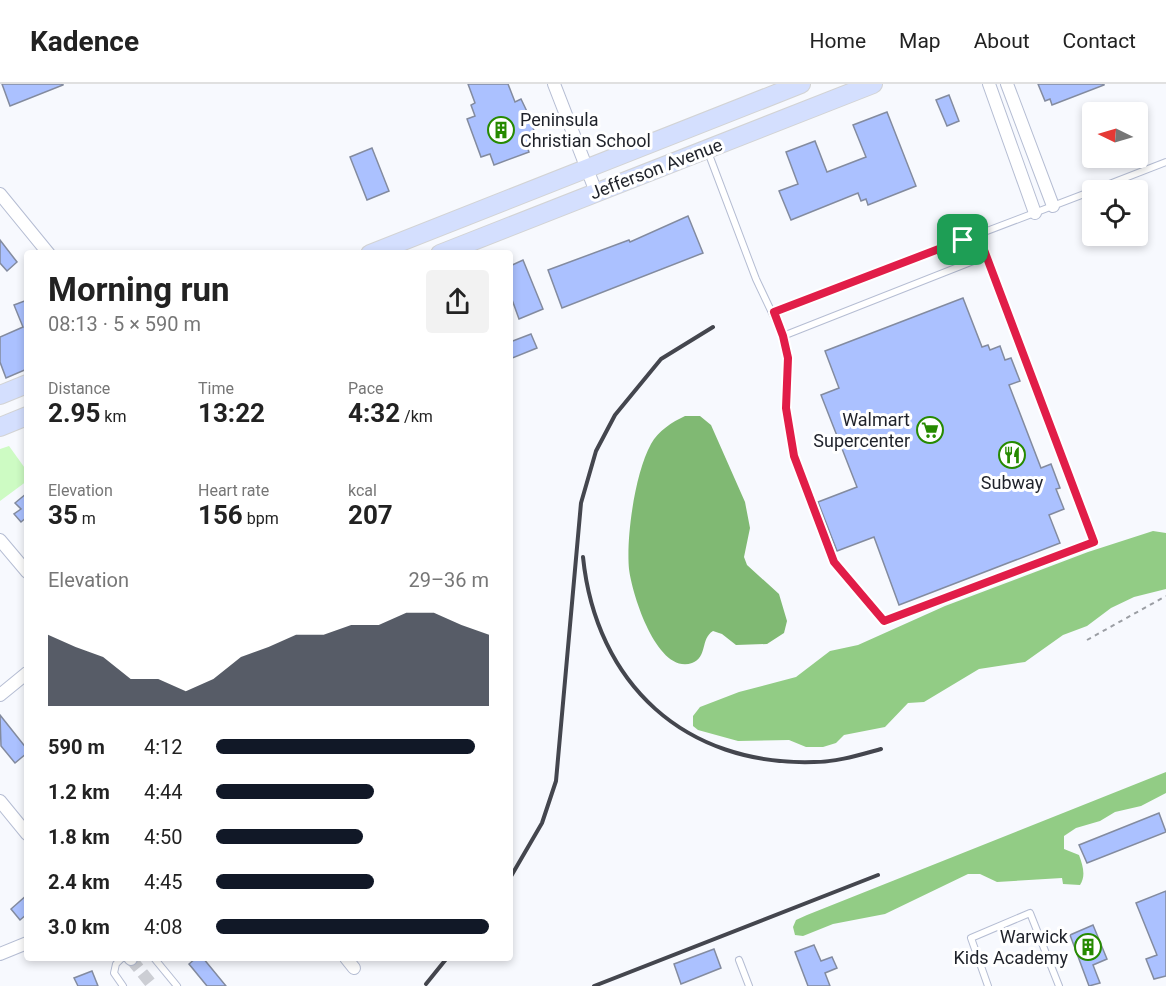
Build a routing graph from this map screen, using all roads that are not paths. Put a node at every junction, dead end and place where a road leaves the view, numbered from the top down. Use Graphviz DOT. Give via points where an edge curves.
graph roads {
  1 [pos="554,84"];
  2 [pos="801,84"];
  3 [pos="873,84"];
  4 [pos="989,84"];
  5 [pos="1007,84"];
  6 [pos="707,149"];
  7 [pos="1166,162"];
  8 [pos="587,169"];
  9 [pos="1121,180"];
  10 [pos="596,192"];
  11 [pos="0,194"];
  12 [pos="1082,195"];
  13 [pos="1053,206"];
  14 [pos="1035,213"];
  15 [pos="978,234"];
  16 [pos="46,250"];
  17 [pos="380,250"];
  18 [pos="450,250"];
  19 [pos="986,256"];
  20 [pos="774,312"];
  21 [pos="783,336"];
  22 [pos="24,385"];
  23 [pos="0,395"];
  24 [pos="24,417"];
  25 [pos="0,427"];
  26 [pos="0,540"];
  27 [pos="24,568"];
  28 [pos="24,675"];
  29 [pos="0,695"];
  30 [pos="0,801"];
  31 [pos="24,830"];
  32 [pos="24,944"];
  33 [pos="0,954"];
  34 [pos="739,960"];
  35 [pos="123,961"];
  36 [pos="156,961"];
  37 [pos="123,986"];
  38 [pos="177,986"];
  39 [pos="749,986"];
  40 [pos="988,986"];
  41 [pos="1059,986"];
  1 -- 8 [label="street"];
  2 -- 8 [label="main road, Jefferson Avenue"];
  3 -- 6 [label="main road, Jefferson Avenue"];
  4 -- 14 [label="street"];
  5 -- 13 [label="street"];
  6 -- 10 [label="main road, Jefferson Avenue"];
  6 -- 20 [label="lane" via="758,284"];
  7 -- 9 [label="lane"];
  8 -- 10 [label="street"];
  8 -- 17 [label="main road, Jefferson Avenue"];
  10 -- 18 [label="main road, Jefferson Avenue"];
  11 -- 16 [label="street"];
  12 -- 13 [label="lane"];
  13 -- 14 [label="lane"];
  14 -- 15 [label="lane"];
  15 -- 19 [label="lane"];
  15 -- 20 [label="lane"];
  19 -- 21 [label="lane"];
  19 -- 21 [label="lane" via="1094,542 884,621 834,562 794,456 786,408 788,358"];
  20 -- 21 [label="lane"];
  22 -- 23 [label="main road"];
  24 -- 25 [label="main road"];
  26 -- 27 [label="street"];
  28 -- 29 [label="street"];
  30 -- 31 [label="street"];
  32 -- 33 [label="street"];
  34 -- 39 [label="lane"];
  35 -- 37 [label="lane" via="116,964 114,973"];
  36 -- 38 [label="lane"];
  40 -- 41 [label="lane" via="970,938 1030,913"];
}
